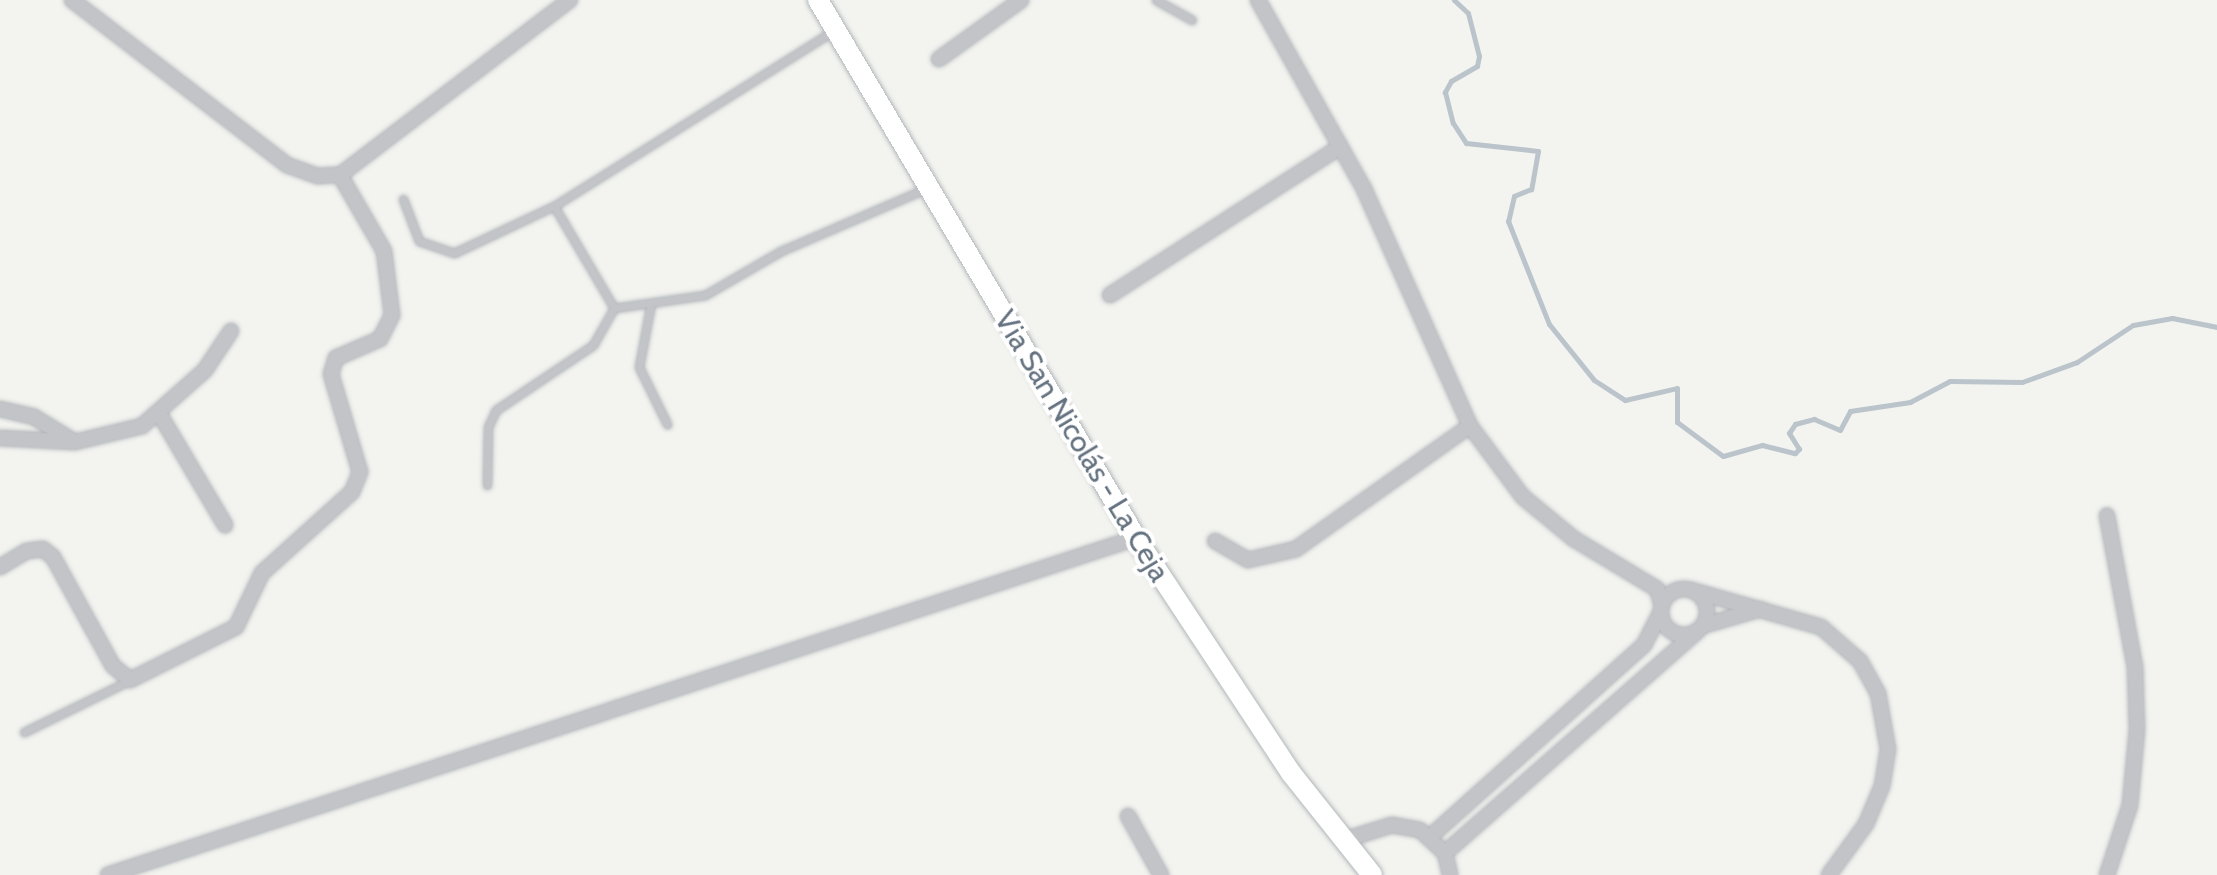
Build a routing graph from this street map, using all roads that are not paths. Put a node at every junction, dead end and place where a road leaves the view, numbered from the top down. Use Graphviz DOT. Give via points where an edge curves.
graph roads {
  1 [pos="72,0"];
  2 [pos="570,0"];
  3 [pos="818,0"];
  4 [pos="1021,0"];
  5 [pos="1156,0"];
  6 [pos="1258,0"];
  7 [pos="1192,20"];
  8 [pos="835,30"];
  9 [pos="939,59"];
  10 [pos="1340,147"];
  11 [pos="340,175"];
  12 [pos="928,188"];
  13 [pos="403,199"];
  14 [pos="554,206"];
  15 [pos="1110,295"];
  16 [pos="651,303"];
  17 [pos="614,308"];
  18 [pos="231,331"];
  19 [pos="0,409"];
  20 [pos="160,415"];
  21 [pos="667,424"];
  22 [pos="1470,426"];
  23 [pos="0,438"];
  24 [pos="75,442"];
  25 [pos="487,485"];
  26 [pos="2107,516"];
  27 [pos="225,525"];
  28 [pos="1136,538"];
  29 [pos="1215,541"];
  30 [pos="0,567"];
  31 [pos="1635,572"];
  32 [pos="1688,590"];
  33 [pos="1661,608"];
  34 [pos="1773,610"];
  35 [pos="1700,629"];
  36 [pos="130,680"];
  37 [pos="24,732"];
  38 [pos="1128,816"];
  39 [pos="1431,836"];
  40 [pos="1344,840"];
  41 [pos="1445,853"];
  42 [pos="108,875"];
  43 [pos="1161,875"];
  44 [pos="1372,875"];
  45 [pos="1450,875"];
  46 [pos="1829,875"];
  47 [pos="2107,875"];
  1 -- 11 [label="street" via="287,165 318,176"];
  2 -- 11 [label="street"];
  3 -- 8 [label="street, Via San Nicolás - La Ceja"];
  4 -- 9 [label="street"];
  5 -- 7 [label="lane"];
  6 -- 10 [label="street"];
  8 -- 12 [label="street, Via San Nicolás - La Ceja"];
  8 -- 14 [label="lane"];
  10 -- 15 [label="street"];
  10 -- 22 [label="street" via="1403,267"];
  11 -- 36 [label="street" via="384,251 392,315 380,339 336,358 331,374 358,452 360,472 352,492 262,573 236,627"];
  12 -- 16 [label="lane" via="781,251 705,295"];
  12 -- 28 [label="street, Via San Nicolás - La Ceja"];
  13 -- 14 [label="lane" via="419,241 448,254"];
  14 -- 17 [label="lane"];
  16 -- 17 [label="lane"];
  16 -- 21 [label="lane" via="639,367"];
  17 -- 25 [label="lane" via="593,345 496,410 488,427"];
  18 -- 20 [label="street" via="205,370"];
  19 -- 24 [label="street" via="34,417"];
  20 -- 24 [label="street" via="112,438"];
  20 -- 27 [label="street"];
  22 -- 29 [label="street" via="1296,549 1248,560"];
  22 -- 31 [label="street" via="1523,497 1574,539"];
  23 -- 24 [label="street"];
  26 -- 47 [label="street" via="2135,667 2137,729 2130,805"];
  28 -- 40 [label="street, Via San Nicolás - La Ceja" via="1291,773"];
  28 -- 42 [label="street" via="582,715"];
  30 -- 36 [label="street" via="27,551 43,549 53,557 113,666"];
  31 -- 32 [label="street"];
  31 -- 33 [label="street" via="1657,589"];
  32 -- 33 [label="street"];
  32 -- 34 [label="street"];
  32 -- 35 [label="street" via="1706,606"];
  33 -- 35 [label="street" via="1670,631"];
  33 -- 39 [label="street" via="1644,645"];
  34 -- 35 [label="street" via="1733,614"];
  34 -- 46 [label="street" via="1821,627 1847,647 1870,677 1884,711 1888,749 1882,786 1866,824"];
  35 -- 41 [label="street"];
  36 -- 37 [label="lane"];
  38 -- 43 [label="street"];
  39 -- 40 [label="street" via="1392,825"];
  39 -- 41 [label="street"];
  40 -- 44 [label="street, Via San Nicolás - La Ceja"];
  41 -- 45 [label="street"];
}
